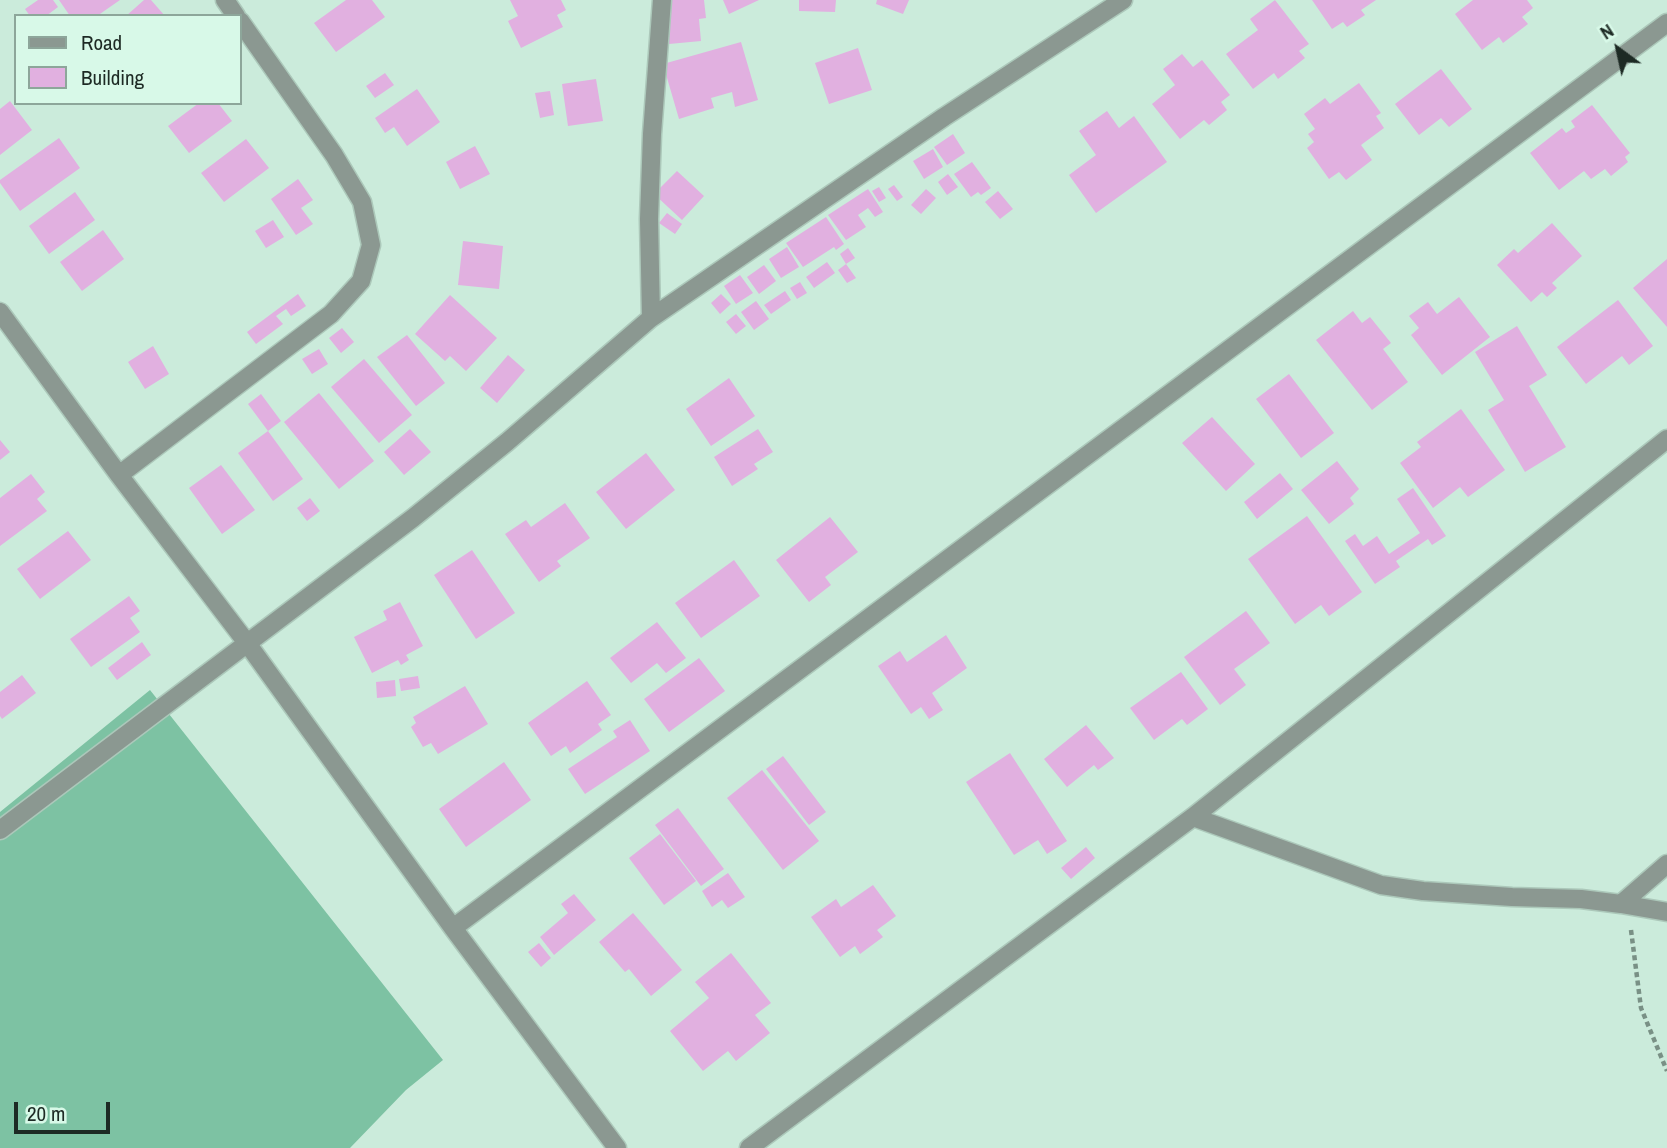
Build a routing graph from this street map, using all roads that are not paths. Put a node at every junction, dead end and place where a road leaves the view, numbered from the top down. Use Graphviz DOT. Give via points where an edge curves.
graph roads {
  1 [pos="662,0"];
  2 [pos="1123,0"];
  3 [pos="1667,23"];
  4 [pos="242,24"];
  5 [pos="0,312"];
  6 [pos="651,318"];
  7 [pos="1667,439"];
  8 [pos="119,475"];
  9 [pos="247,643"];
  10 [pos="1193,817"];
  11 [pos="0,830"];
  12 [pos="1667,864"];
  13 [pos="1621,904"];
  14 [pos="1667,912"];
  15 [pos="453,928"];
  16 [pos="617,1148"];
  17 [pos="749,1148"];
  1 -- 6 [label="street" via="649,219"];
  2 -- 6 [label="street"];
  3 -- 15 [label="street"];
  4 -- 8 [label="street" via="362,202 371,245 361,281 331,314"];
  5 -- 8 [label="street"];
  6 -- 9 [label="street" via="459,482"];
  7 -- 10 [label="street"];
  8 -- 9 [label="street"];
  9 -- 11 [label="street"];
  9 -- 15 [label="street"];
  10 -- 13 [label="street" via="1381,885"];
  10 -- 17 [label="street"];
  12 -- 13 [label="street"];
  13 -- 14 [label="street"];
  15 -- 16 [label="street"];
}
